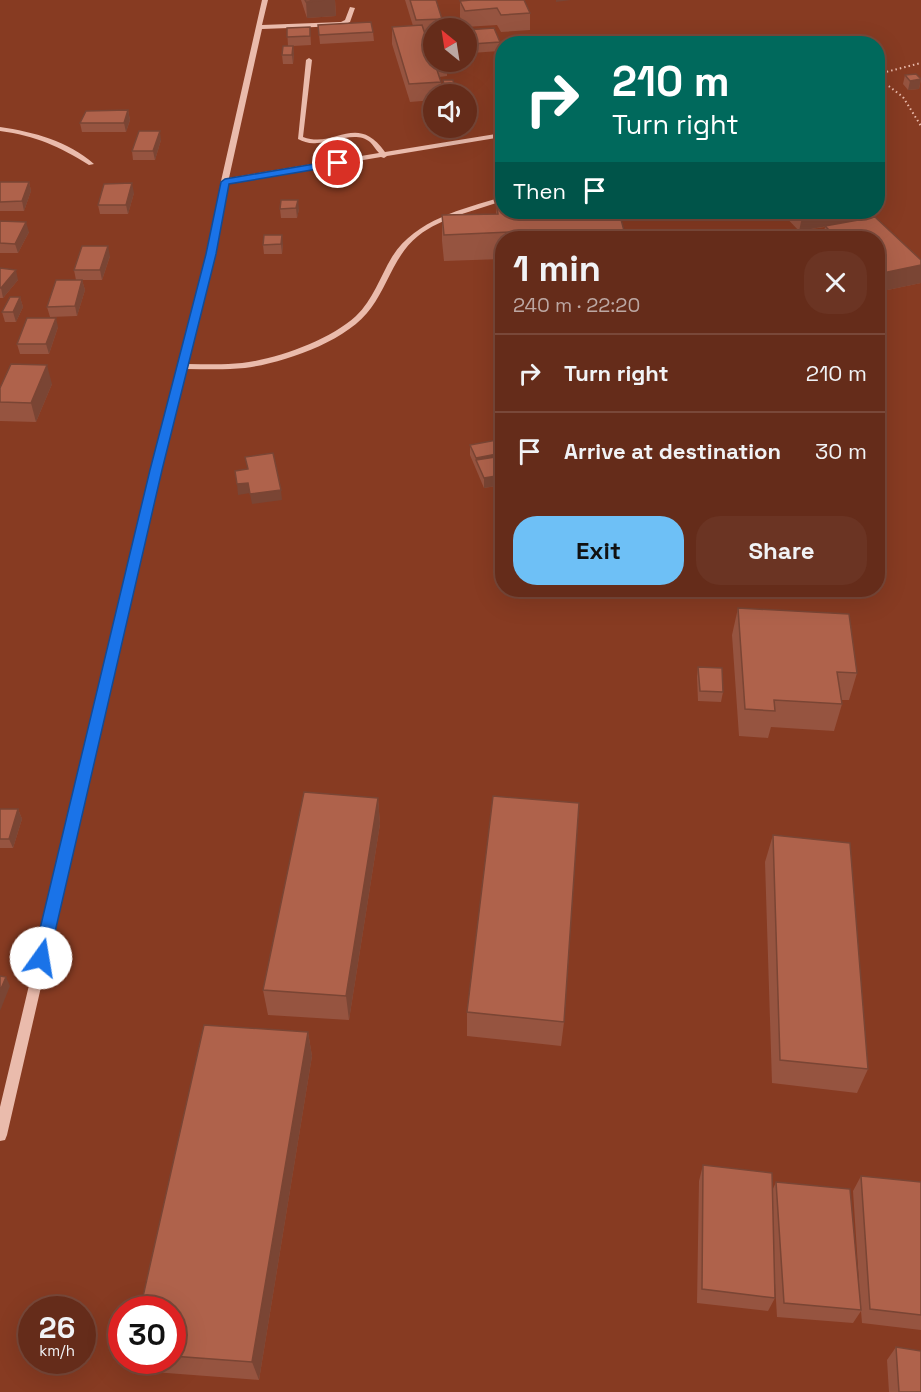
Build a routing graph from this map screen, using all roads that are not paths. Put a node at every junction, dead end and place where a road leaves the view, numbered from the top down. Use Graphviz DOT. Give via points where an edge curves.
graph roads {
  1 [pos="265,0"];
  2 [pos="352,8"];
  3 [pos="260,27"];
  4 [pos="309,60"];
  5 [pos="0,129"];
  6 [pos="495,136"];
  7 [pos="384,156"];
  8 [pos="91,164"];
  9 [pos="225,182"];
  10 [pos="495,202"];
  11 [pos="183,367"];
  12 [pos="0,1135"];
  1 -- 3 [label="street"];
  2 -- 3 [label="street" via="348,21 342,24"];
  3 -- 9 [label="street"];
  4 -- 7 [label="street" via="300,138 311,142 367,137"];
  5 -- 8 [label="street" via="54,140"];
  6 -- 7 [label="street"];
  7 -- 9 [label="street"];
  9 -- 11 [label="street"];
  10 -- 11 [label="street" via="418,233 398,255 366,312 334,334 251,364"];
  11 -- 12 [label="street"];
}
